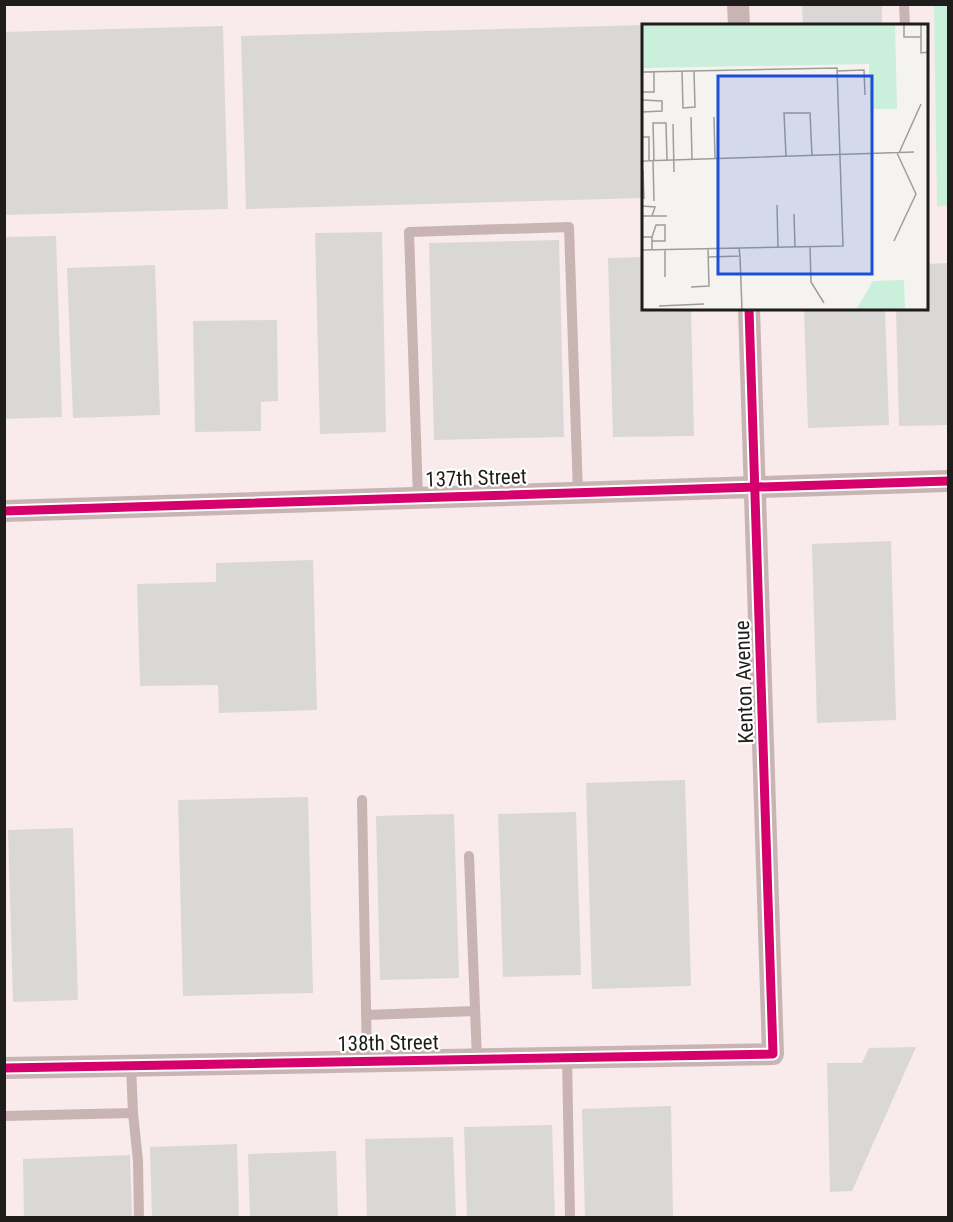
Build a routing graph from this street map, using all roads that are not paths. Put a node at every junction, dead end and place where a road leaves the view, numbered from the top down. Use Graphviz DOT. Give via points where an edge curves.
graph roads {
  1 [pos="738,4"];
  2 [pos="904,4"];
  3 [pos="739,24"];
  4 [pos="905,24"];
  5 [pos="749,310"];
  6 [pos="948,481"];
  7 [pos="756,487"];
  8 [pos="578,493"];
  9 [pos="418,498"];
  10 [pos="4,511"];
  11 [pos="362,800"];
  12 [pos="469,856"];
  13 [pos="475,1011"];
  14 [pos="366,1015"];
  15 [pos="773,1053"];
  16 [pos="567,1058"];
  17 [pos="477,1059"];
  18 [pos="367,1061"];
  19 [pos="131,1065"];
  20 [pos="4,1068"];
  21 [pos="133,1113"];
  22 [pos="4,1116"];
  23 [pos="140,1218"];
  24 [pos="570,1218"];
  1 -- 3 [label="street"];
  2 -- 4 [label="lane"];
  5 -- 7 [label="street, Kenton Avenue"];
  6 -- 7 [label="street, 137th Street"];
  7 -- 8 [label="street, 137th Street"];
  7 -- 15 [label="street, Kenton Avenue"];
  8 -- 9 [label="street, 137th Street"];
  8 -- 9 [label="lane" via="569,227 500,229 409,232"];
  9 -- 10 [label="street, 137th Street"];
  11 -- 14 [label="lane"];
  12 -- 13 [label="lane"];
  13 -- 14 [label="lane"];
  13 -- 17 [label="lane"];
  14 -- 18 [label="lane"];
  15 -- 16 [label="street, 138th Street"];
  16 -- 17 [label="street, 138th Street"];
  16 -- 24 [label="lane"];
  17 -- 18 [label="street, 138th Street"];
  18 -- 19 [label="street, 138th Street"];
  19 -- 20 [label="street, 138th Street"];
  19 -- 21 [label="lane"];
  21 -- 22 [label="lane"];
  21 -- 23 [label="lane"];
}
